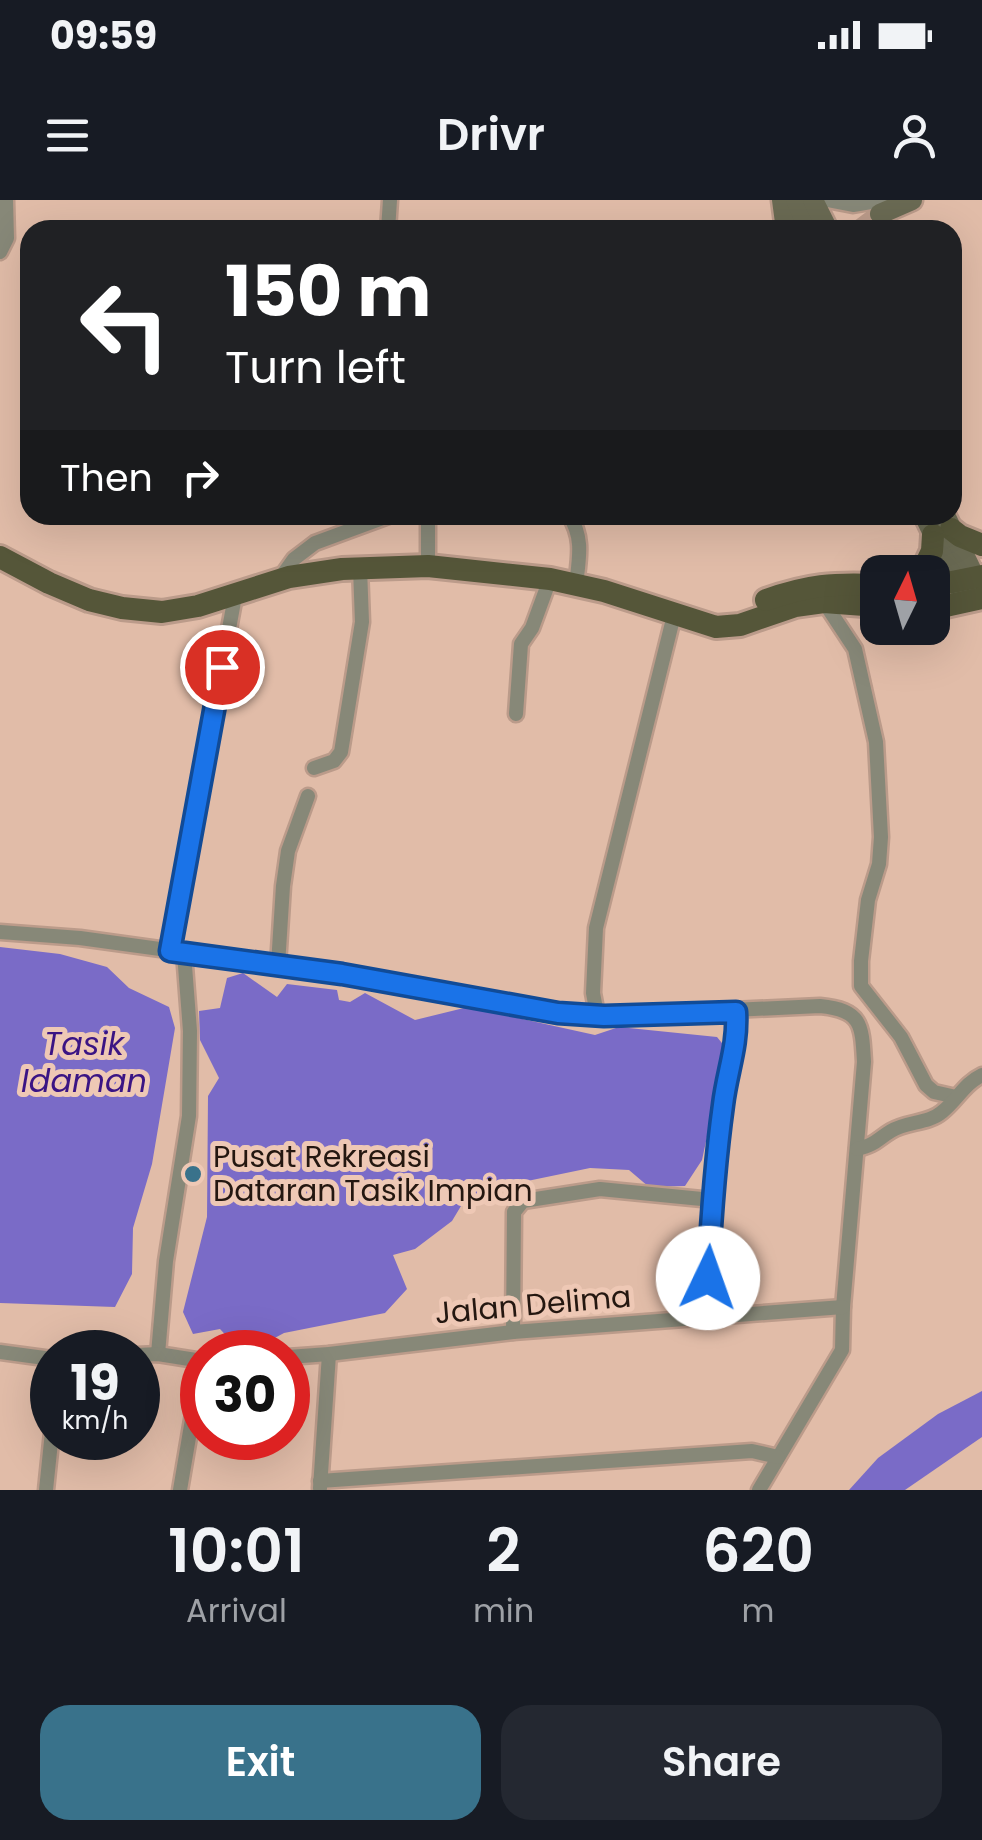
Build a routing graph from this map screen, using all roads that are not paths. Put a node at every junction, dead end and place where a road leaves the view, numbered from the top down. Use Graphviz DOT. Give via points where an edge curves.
graph roads {
  1 [pos="6,200"];
  2 [pos="827,200"];
  3 [pos="912,200"];
  4 [pos="882,207"];
  5 [pos="0,252"];
  6 [pos="363,525"];
  7 [pos="428,525"];
  8 [pos="575,525"];
  9 [pos="938,525"];
  10 [pos="939,525"];
  11 [pos="941,525"];
  12 [pos="982,545"];
  13 [pos="930,555"];
  14 [pos="0,557"];
  15 [pos="428,566"];
  16 [pos="360,568"];
  17 [pos="550,579"];
  18 [pos="279,580"];
  19 [pos="576,585"];
  20 [pos="860,585"];
  21 [pos="974,588"];
  22 [pos="235,596"];
  23 [pos="950,599"];
  24 [pos="824,602"];
  25 [pos="860,605"];
  26 [pos="682,618"];
  27 [pos="516,714"];
  28 [pos="314,768"];
  29 [pos="308,796"];
  30 [pos="0,932"];
  31 [pos="177,952"];
  32 [pos="278,966"];
  33 [pos="736,1012"];
  34 [pos="604,1016"];
  35 [pos="982,1074"];
  36 [pos="956,1096"];
  37 [pos="858,1149"];
  38 [pos="712,1200"];
  39 [pos="843,1307"];
  40 [pos="706,1318"];
  41 [pos="160,1331"];
  42 [pos="513,1332"];
  43 [pos="0,1352"];
  44 [pos="329,1354"];
  45 [pos="310,1355"];
  46 [pos="30,1356"];
  47 [pos="778,1458"];
  48 [pos="49,1460"];
  49 [pos="185,1460"];
  50 [pos="320,1486"];
  51 [pos="46,1490"];
  52 [pos="180,1490"];
  53 [pos="759,1490"];
  1 -- 5 [label="street" via="8,238"];
  2 -- 4 [label="street"];
  3 -- 4 [label="main road"];
  6 -- 18 [label="street" via="314,543"];
  7 -- 15 [label="street"];
  8 -- 19 [label="street" via="581,543"];
  9 -- 13 [label="main road"];
  10 -- 21 [label="main road"];
  11 -- 12 [label="main road"];
  14 -- 22 [label="main road" via="89,600 122,608 162,612"];
  15 -- 16 [label="main road"];
  15 -- 17 [label="main road"];
  16 -- 18 [label="main road"];
  16 -- 28 [label="street" via="362,622 340,752"];
  17 -- 19 [label="main road"];
  17 -- 27 [label="street" via="521,644"];
  18 -- 22 [label="main road"];
  19 -- 26 [label="main road"];
  20 -- 26 [label="main road" via="822,584 720,616"];
  21 -- 23 [label="main road"];
  22 -- 31 [label="street"];
  24 -- 25 [label="main road"];
  24 -- 26 [label="main road" via="740,625"];
  24 -- 36 [label="street" via="854,649 876,742 881,838 862,986 901,1037 926,1085"];
  26 -- 34 [label="street" via="596,928 593,994"];
  29 -- 32 [label="street" via="288,850"];
  30 -- 31 [label="street"];
  31 -- 32 [label="street"];
  31 -- 41 [label="street" via="190,1030 188,1116"];
  32 -- 34 [label="street"];
  33 -- 34 [label="street"];
  33 -- 37 [label="street" via="820,1006 842,1008 857,1019 864,1062"];
  33 -- 38 [label="street"];
  35 -- 36 [label="street"];
  36 -- 37 [label="street" via="933,1118"];
  37 -- 39 [label="street"];
  38 -- 40 [label="street"];
  38 -- 42 [label="street" via="600,1188 523,1201 514,1212"];
  39 -- 40 [label="street, Jalan Delima"];
  39 -- 47 [label="street" via="842,1350"];
  40 -- 42 [label="street, Jalan Delima"];
  42 -- 44 [label="street, Jalan Delima"];
  43 -- 46 [label="street"];
  44 -- 45 [label="street, Jalan Delima"];
  44 -- 50 [label="street"];
  47 -- 50 [label="street" via="752,1451"];
  47 -- 53 [label="street"];
  48 -- 51 [label="street"];
  49 -- 52 [label="street"];
}
